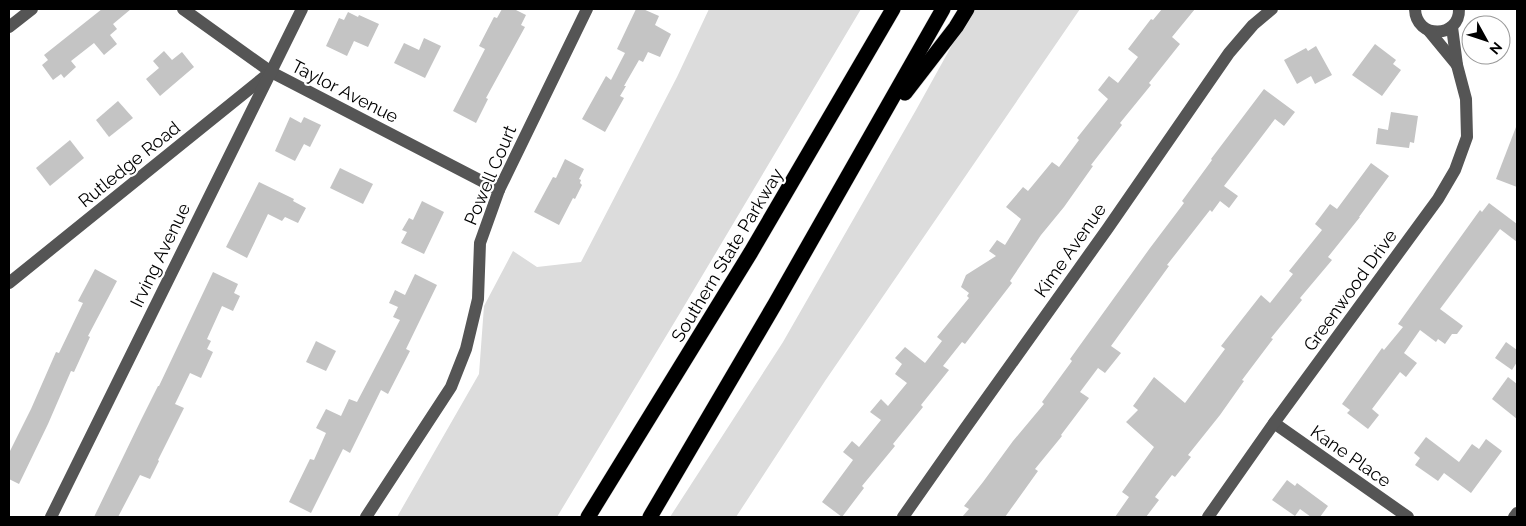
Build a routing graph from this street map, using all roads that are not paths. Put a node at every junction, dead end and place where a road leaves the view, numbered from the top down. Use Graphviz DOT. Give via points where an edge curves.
graph roads {
  1 [pos="32,9"];
  2 [pos="183,9"];
  3 [pos="302,9"];
  4 [pos="587,9"];
  5 [pos="943,9"];
  6 [pos="967,9"];
  7 [pos="1272,9"];
  8 [pos="1459,9"];
  9 [pos="1412,10"];
  10 [pos="890,13"];
  11 [pos="9,27"];
  12 [pos="1452,27"];
  13 [pos="1429,30"];
  14 [pos="1457,66"];
  15 [pos="271,72"];
  16 [pos="876,129"];
  17 [pos="499,190"];
  18 [pos="9,283"];
  19 [pos="1274,423"];
  20 [pos="1517,513"];
  21 [pos="51,517"];
  22 [pos="366,517"];
  23 [pos="588,517"];
  24 [pos="650,517"];
  25 [pos="903,517"];
  26 [pos="1208,517"];
  27 [pos="1408,517"];
  28 [pos="1514,517"];
  1 -- 11 [label="street"];
  2 -- 15 [label="street, Taylor Avenue"];
  3 -- 15 [label="street, Irving Avenue"];
  4 -- 17 [label="street, Powell Court"];
  5 -- 16 [label="highway"];
  6 -- 16 [label="highway"];
  7 -- 25 [label="street, Kime Avenue" via="1229,53"];
  8 -- 12 [label="street"];
  9 -- 13 [label="street, Greenwood Drive" via="1423,27"];
  10 -- 23 [label="highway, Southern State Parkway" via="751,252"];
  12 -- 13 [label="street" via="1437,32"];
  12 -- 14 [label="street, Greenwood Drive"];
  13 -- 14 [label="street, Greenwood Drive"];
  14 -- 19 [label="street, Greenwood Drive" via="1466,99 1466,137 1455,170 1438,199"];
  15 -- 17 [label="street, Taylor Avenue"];
  15 -- 18 [label="street, Rutledge Road"];
  15 -- 21 [label="street, Irving Avenue"];
  16 -- 24 [label="highway"];
  17 -- 22 [label="street, Powell Court" via="480,243 478,299 466,349 451,387"];
  19 -- 26 [label="street, Greenwood Drive"];
  19 -- 27 [label="street, Kane Place"];
  20 -- 28 [label="street"];
}
